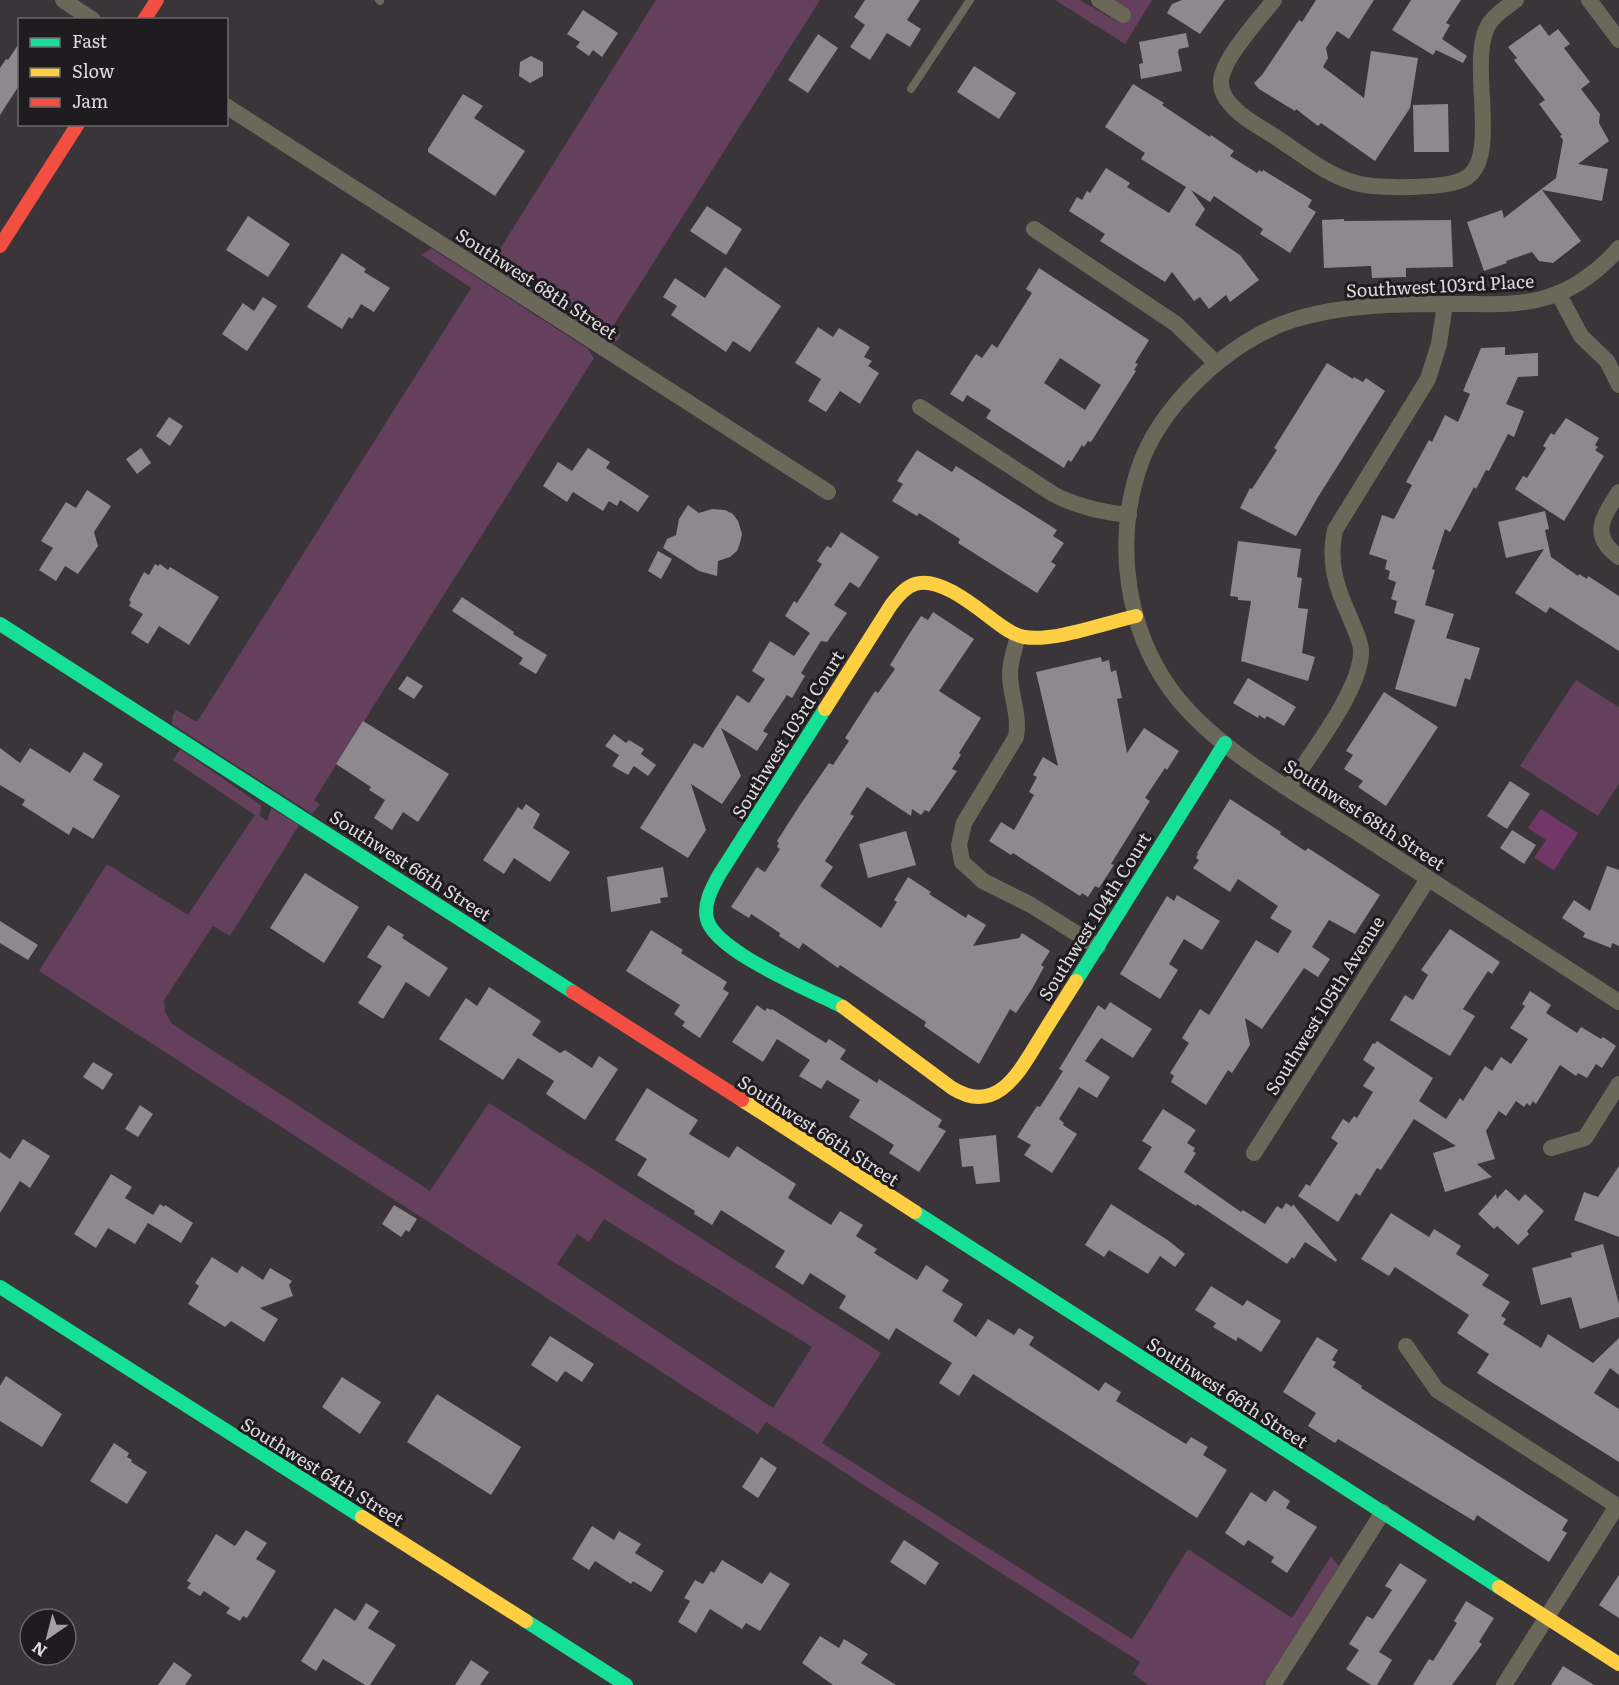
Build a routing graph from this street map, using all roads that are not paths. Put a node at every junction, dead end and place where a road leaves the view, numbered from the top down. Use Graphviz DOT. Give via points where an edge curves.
graph roads {
  1 [pos="63,0"];
  2 [pos="157,0"];
  3 [pos="970,0"];
  4 [pos="1099,0"];
  5 [pos="1274,0"];
  6 [pos="1516,0"];
  7 [pos="1589,0"];
  8 [pos="1123,15"];
  9 [pos="90,18"];
  10 [pos="145,18"];
  11 [pos="1619,40"];
  12 [pos="911,89"];
  13 [pos="228,107"];
  14 [pos="77,126"];
  15 [pos="1034,229"];
  16 [pos="0,246"];
  17 [pos="1619,248"];
  18 [pos="1558,293"];
  19 [pos="1445,304"];
  20 [pos="1216,363"];
  21 [pos="1619,385"];
  22 [pos="920,407"];
  23 [pos="828,492"];
  24 [pos="1619,492"];
  25 [pos="1129,515"];
  26 [pos="1619,557"];
  27 [pos="1136,616"];
  28 [pos="0,624"];
  29 [pos="1018,636"];
  30 [pos="1225,743"];
  31 [pos="1288,788"];
  32 [pos="1428,879"];
  33 [pos="1098,947"];
  34 [pos="1619,1002"];
  35 [pos="1619,1084"];
  36 [pos="984,1097"];
  37 [pos="1551,1148"];
  38 [pos="1254,1153"];
  39 [pos="0,1287"];
  40 [pos="1406,1346"];
  41 [pos="1618,1506"];
  42 [pos="1383,1512"];
  43 [pos="1546,1617"];
  44 [pos="1619,1664"];
  45 [pos="626,1685"];
  46 [pos="1273,1685"];
  47 [pos="1504,1685"];
  1 -- 9 [label="street"];
  2 -- 10 [label="street"];
  3 -- 12 [label="lane"];
  4 -- 8 [label="street"];
  5 -- 6 [label="street" via="1223,71 1221,86 1228,102 1338,177 1367,186 1441,186 1466,179 1477,168 1483,148 1482,39 1494,17"];
  7 -- 11 [label="street"];
  13 -- 23 [label="street, Southwest 68th Street"];
  14 -- 16 [label="street"];
  15 -- 20 [label="street" via="1176,324"];
  17 -- 18 [label="street, Southwest 103rd Place" via="1589,276"];
  18 -- 19 [label="street, Southwest 103rd Place" via="1521,302"];
  18 -- 21 [label="street" via="1581,336 1607,361"];
  19 -- 20 [label="street, Southwest 103rd Place" via="1368,307 1312,315 1271,329"];
  19 -- 31 [label="street" via="1428,379 1335,530 1333,568 1359,639 1360,659 1342,703"];
  20 -- 25 [label="street, Southwest 103rd Place" via="1197,380 1155,434 1142,459"];
  22 -- 25 [label="street" via="1070,503"];
  24 -- 26 [label="street" via="1601,523 1603,538"];
  25 -- 27 [label="street, Southwest 103rd Place" via="1126,561"];
  27 -- 29 [label="street" via="1046,636"];
  27 -- 30 [label="street, Southwest 68th Street" via="1169,687"];
  28 -- 42 [label="street, Southwest 66th Street"];
  29 -- 33 [label="street" via="1010,673 1017,713 1016,737 964,823 960,855 975,876"];
  29 -- 36 [label="street, Southwest 103rd Court" via="934,584 921,583 905,590 891,605 731,855 713,885 706,910 716,935 735,950 855,1014 956,1090"];
  30 -- 31 [label="street, Southwest 68th Street"];
  30 -- 33 [label="street, Southwest 104th Court"];
  31 -- 32 [label="street, Southwest 68th Street"];
  32 -- 34 [label="street, Southwest 68th Street"];
  32 -- 38 [label="street, Southwest 105th Avenue"];
  33 -- 36 [label="street, Southwest 104th Court" via="1017,1075 999,1091"];
  35 -- 37 [label="street" via="1585,1138"];
  39 -- 45 [label="street, Southwest 64th Street"];
  40 -- 41 [label="street" via="1437,1390"];
  41 -- 43 [label="street"];
  42 -- 43 [label="street, Southwest 66th Street"];
  42 -- 46 [label="street"];
  43 -- 44 [label="street, Southwest 66th Street"];
  43 -- 47 [label="street"];
}
